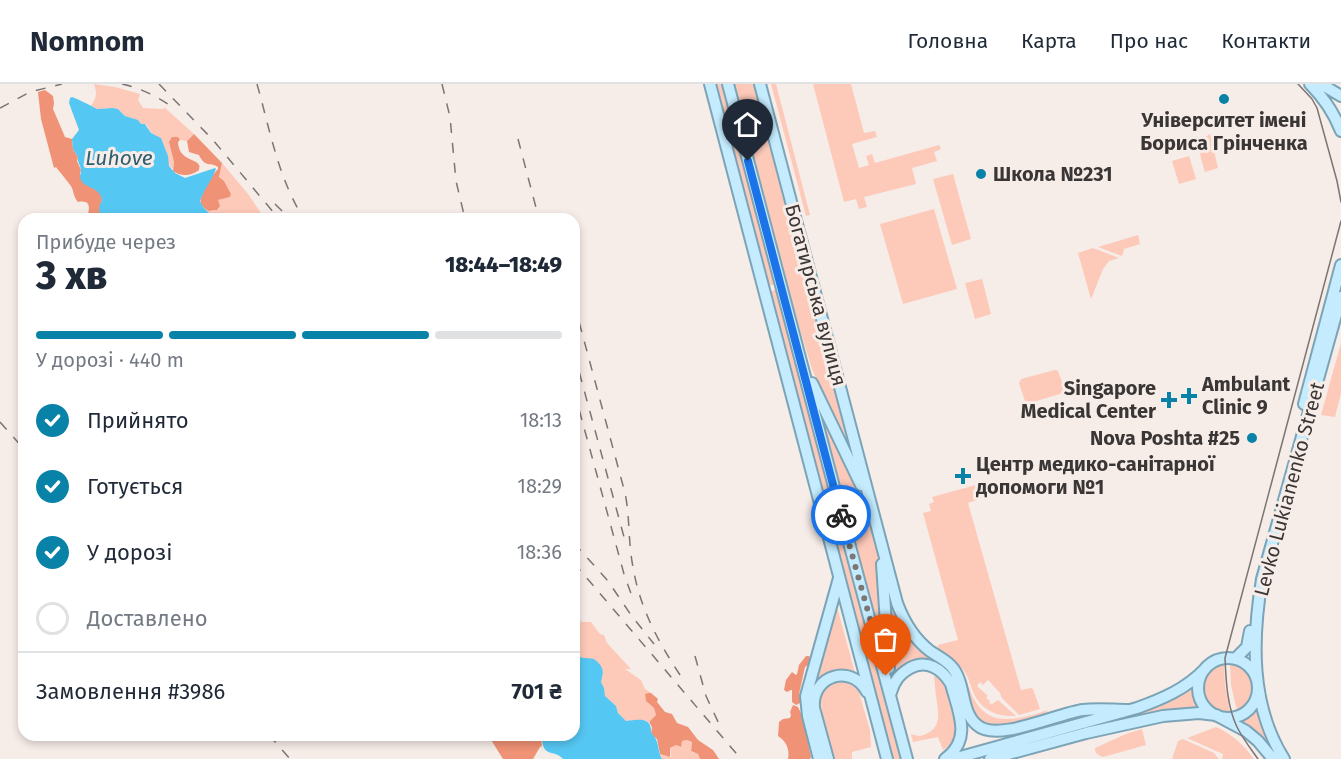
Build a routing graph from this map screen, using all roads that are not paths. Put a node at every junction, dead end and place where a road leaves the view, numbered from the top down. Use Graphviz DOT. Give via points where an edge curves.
graph roads {
  1 [pos="710,84"];
  2 [pos="728,84"];
  3 [pos="760,84"];
  4 [pos="1310,84"];
  5 [pos="1321,84"];
  6 [pos="1341,96"];
  7 [pos="1341,131"];
  8 [pos="1341,265"];
  9 [pos="1341,297"];
  10 [pos="802,362"];
  11 [pos="872,507"];
  12 [pos="881,541"];
  13 [pos="839,578"];
  14 [pos="1235,659"];
  15 [pos="1205,669"];
  16 [pos="1258,683"];
  17 [pos="890,695"];
  18 [pos="871,698"];
  19 [pos="1129,710"];
  20 [pos="1216,715"];
  21 [pos="819,759"];
  22 [pos="828,759"];
  23 [pos="887,759"];
  24 [pos="907,759"];
  25 [pos="945,759"];
  26 [pos="953,759"];
  27 [pos="990,759"];
  28 [pos="1273,759"];
  29 [pos="1284,759"];
  1 -- 13 [label="main road"];
  2 -- 10 [label="main road"];
  3 -- 11 [label="main road, Богатирська вулиця"];
  4 -- 7 [label="main road" via="1331,110"];
  5 -- 6 [label="main road"];
  8 -- 14 [label="main road, Levko Lukianenko Street" via="1256,578 1249,642"];
  9 -- 16 [label="main road, Levko Lukianenko Street" via="1262,579 1255,639"];
  10 -- 11 [label="main road"];
  10 -- 17 [label="main road"];
  11 -- 12 [label="main road"];
  12 -- 17 [label="main road"];
  12 -- 19 [label="main road" via="906,625 921,643 952,667 970,717 978,726 998,732 1084,710"];
  13 -- 18 [label="main road"];
  13 -- 21 [label="main road" via="806,696"];
  14 -- 15 [label="main road" via="1218,660"];
  14 -- 16 [label="main road" via="1251,668"];
  15 -- 19 [label="main road" via="1180,689"];
  15 -- 20 [label="main road" via="1200,677 1199,695"];
  16 -- 20 [label="main road" via="1256,700 1245,713 1225,718"];
  16 -- 29 [label="main road, Levko Lukianenko Street" via="1264,713"];
  17 -- 24 [label="main road"];
  17 -- 25 [label="main road" via="904,671 918,665 934,667 947,678 962,728 958,747"];
  18 -- 22 [label="main road" via="864,686 848,676 830,677 820,685 813,700"];
  18 -- 23 [label="main road"];
  19 -- 26 [label="main road"];
  20 -- 27 [label="main road" via="1163,716"];
  20 -- 28 [label="main road" via="1246,731"];
}
